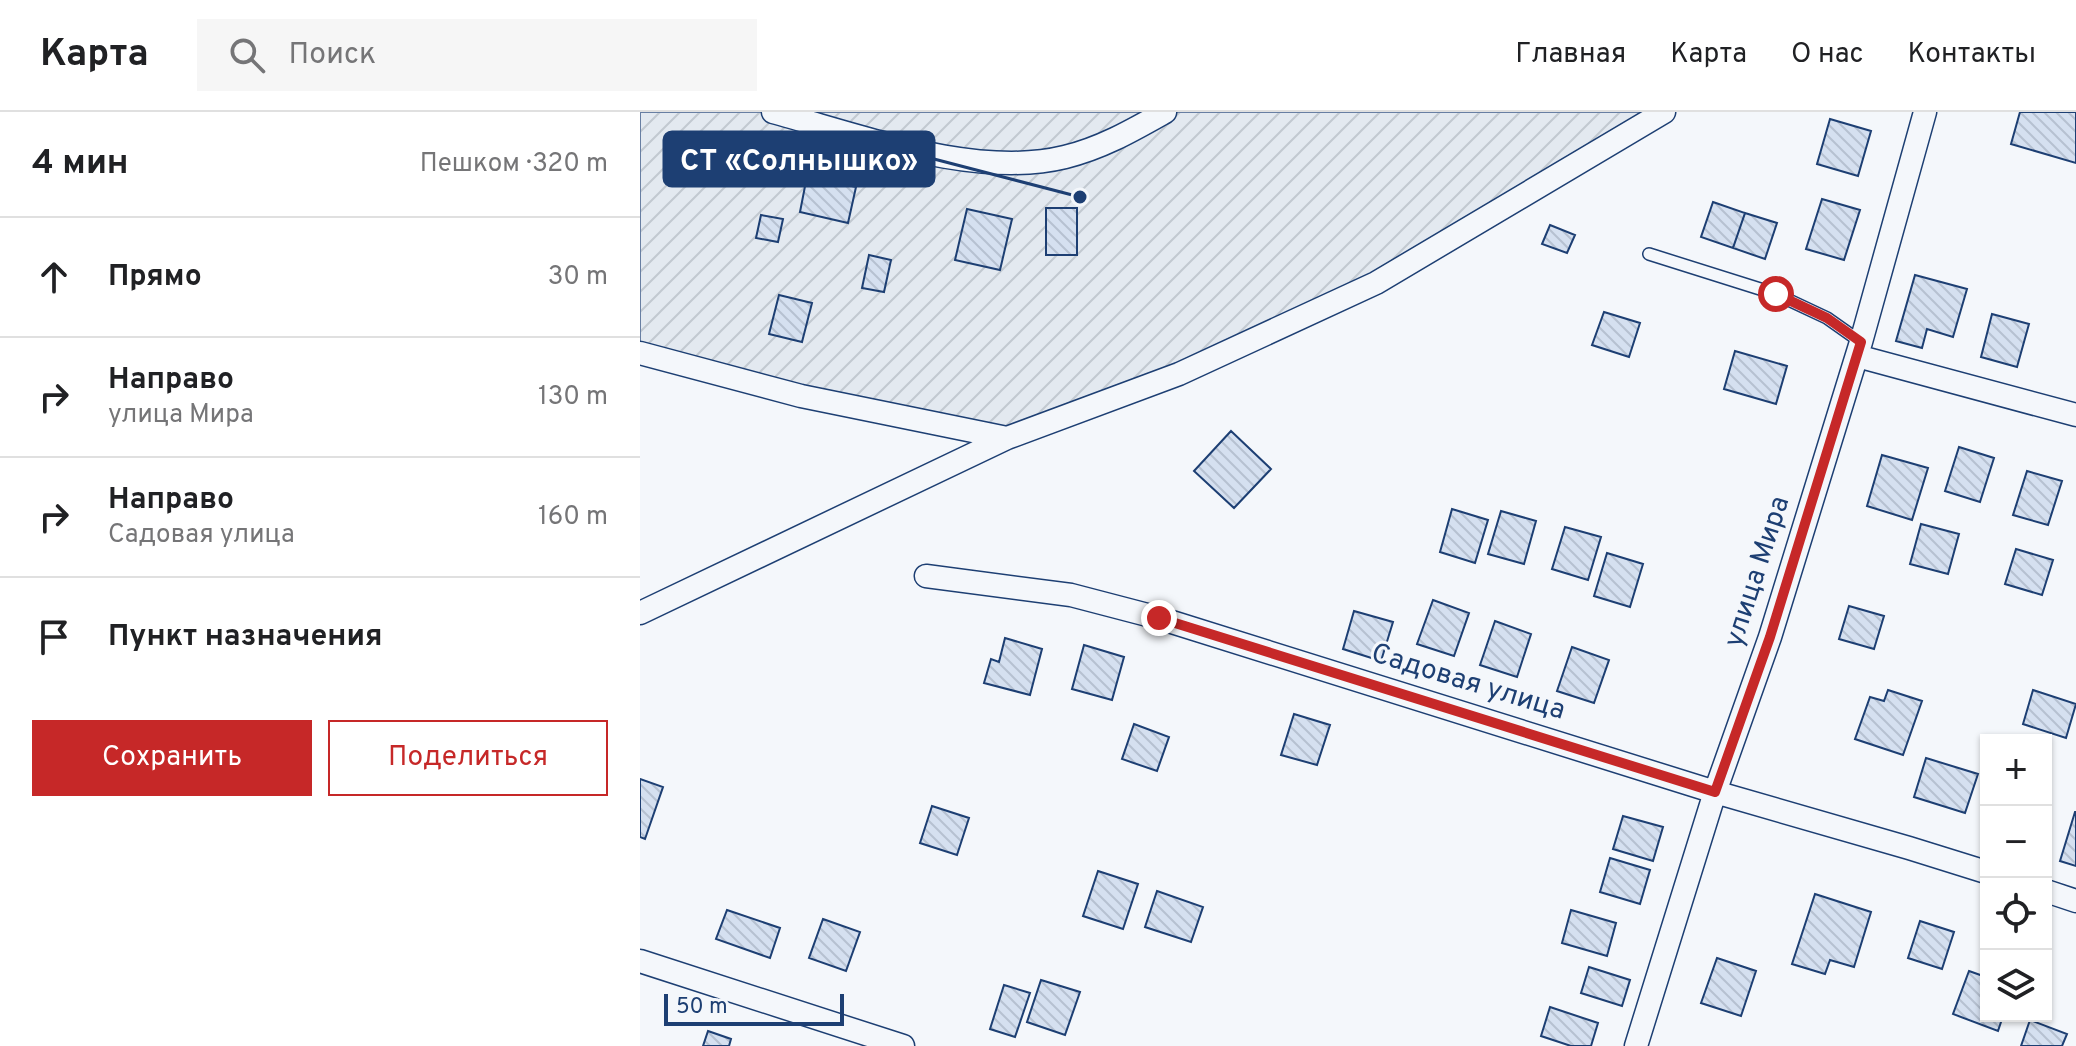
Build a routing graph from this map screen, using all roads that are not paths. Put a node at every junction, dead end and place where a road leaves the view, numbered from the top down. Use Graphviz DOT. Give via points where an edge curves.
graph roads {
  1 [pos="773,112"];
  2 [pos="1165,112"];
  3 [pos="1664,112"];
  4 [pos="1925,112"];
  5 [pos="1649,254"];
  6 [pos="1859,349"];
  7 [pos="640,353"];
  8 [pos="2076,415"];
  9 [pos="1007,438"];
  10 [pos="926,576"];
  11 [pos="640,613"];
  12 [pos="1715,792"];
  13 [pos="1980,870"];
  14 [pos="2052,893"];
  15 [pos="2076,901"];
  16 [pos="640,961"];
  17 [pos="903,1046"];
  18 [pos="1636,1046"];
  1 -- 2 [label="street" via="921,152 1019,162 1063,157 1110,142"];
  3 -- 9 [label="street" via="1376,283 1179,374"];
  4 -- 6 [label="street, улица Мира"];
  5 -- 6 [label="lane" via="1776,294 1827,318"];
  6 -- 8 [label="street"];
  6 -- 12 [label="street, улица Мира" via="1770,637"];
  7 -- 9 [label="street" via="801,396"];
  9 -- 11 [label="street"];
  10 -- 12 [label="street, Садовая улица" via="1071,595 1159,618"];
  12 -- 13 [label="street, Садовая улица"];
  12 -- 18 [label="street, улица Мира"];
  14 -- 15 [label="street"];
  16 -- 17 [label="street"];
}
